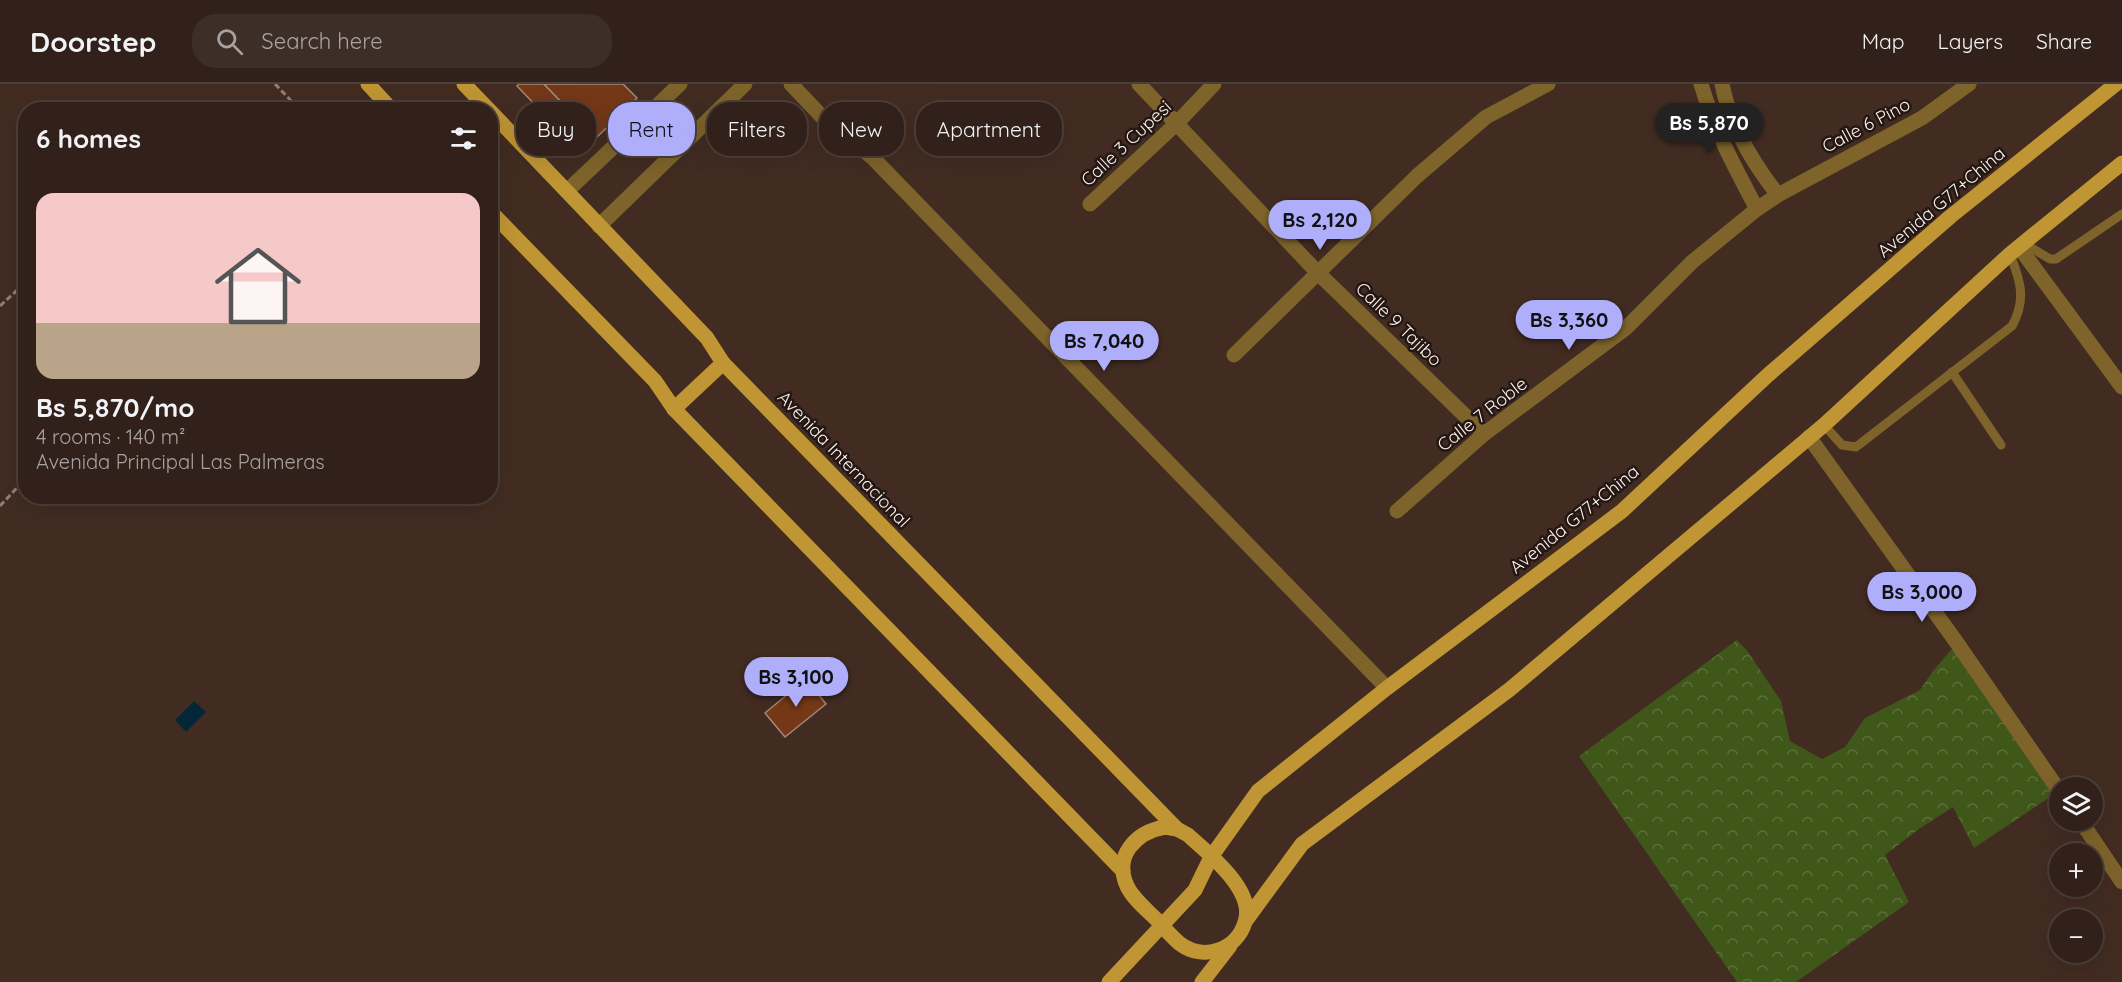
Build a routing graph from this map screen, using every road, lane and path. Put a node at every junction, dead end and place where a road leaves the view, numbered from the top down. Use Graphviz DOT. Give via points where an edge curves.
graph roads {
  1 [pos="275,84"];
  2 [pos="368,84"];
  3 [pos="464,84"];
  4 [pos="680,84"];
  5 [pos="745,84"];
  6 [pos="791,84"];
  7 [pos="1139,84"];
  8 [pos="1214,84"];
  9 [pos="1548,84"];
  10 [pos="1701,84"];
  11 [pos="1722,84"];
  12 [pos="1969,84"];
  13 [pos="2116,84"];
  14 [pos="292,102"];
  15 [pos="385,102"];
  16 [pos="482,102"];
  17 [pos="498,118"];
  18 [pos="1176,124"];
  19 [pos="2122,163"];
  20 [pos="567,191"];
  21 [pos="1778,195"];
  22 [pos="1090,204"];
  23 [pos="1757,209"];
  24 [pos="2122,214"];
  25 [pos="498,219"];
  26 [pos="599,226"];
  27 [pos="2017,248"];
  28 [pos="1317,272"];
  29 [pos="18,289"];
  30 [pos="0,306"];
  31 [pos="1234,355"];
  32 [pos="723,363"];
  33 [pos="1952,372"];
  34 [pos="2122,387"];
  35 [pos="674,409"];
  36 [pos="1824,424"];
  37 [pos="1484,434"];
  38 [pos="1809,437"];
  39 [pos="2001,445"];
  40 [pos="18,487"];
  41 [pos="0,506"];
  42 [pos="1397,511"];
  43 [pos="1387,688"];
  44 [pos="2050,777"];
  45 [pos="1177,829"];
  46 [pos="2087,831"];
  47 [pos="1211,857"];
  48 [pos="1123,871"];
  49 [pos="2122,882"];
  50 [pos="1247,919"];
  51 [pos="1163,926"];
  52 [pos="1233,943"];
  53 [pos="1109,982"];
  54 [pos="1202,982"];
  1 -- 14 [label="path"];
  2 -- 15 [label="main road"];
  3 -- 16 [label="main road, Avenida Internacional"];
  4 -- 20 [label="street"];
  5 -- 26 [label="street"];
  6 -- 43 [label="street" via="826,121 872,157"];
  7 -- 18 [label="street, Calle 9 Tajibo"];
  8 -- 18 [label="street, Calle 3 Cupesi"];
  9 -- 28 [label="street" via="1486,117"];
  10 -- 23 [label="street" via="1727,153"];
  11 -- 21 [label="street" via="1742,141"];
  12 -- 21 [label="street, Calle 6 Pino" via="1922,118"];
  13 -- 43 [label="main road, Avenida G77+China" via="1942,224 1768,375 1622,511"];
  17 -- 20 [label="main road, Avenida Internacional"];
  18 -- 22 [label="street, Calle 3 Cupesi"];
  18 -- 28 [label="street, Calle 9 Tajibo"];
  19 -- 27 [label="main road"];
  20 -- 26 [label="main road, Avenida Internacional"];
  21 -- 23 [label="street, Calle 6 Pino"];
  23 -- 37 [label="street, Calle 7 Roble" via="1692,262 1626,328"];
  24 -- 27 [label="lane" via="2056,259"];
  25 -- 35 [label="main road" via="655,381"];
  26 -- 32 [label="main road, Avenida Internacional" via="707,338"];
  27 -- 33 [label="lane" via="2018,316 2012,326"];
  27 -- 34 [label="street"];
  27 -- 36 [label="main road"];
  28 -- 31 [label="street"];
  28 -- 37 [label="street, Calle 9 Tajibo"];
  29 -- 30 [label="path"];
  32 -- 35 [label="main road"];
  32 -- 45 [label="main road, Avenida Internacional"];
  33 -- 36 [label="lane" via="1857,447 1842,445"];
  33 -- 39 [label="lane"];
  35 -- 48 [label="main road"];
  36 -- 38 [label="main road"];
  37 -- 42 [label="street, Calle 7 Roble"];
  38 -- 44 [label="street"];
  38 -- 50 [label="main road" via="1509,690 1302,844"];
  40 -- 41 [label="path"];
  43 -- 47 [label="main road, Avenida G77+China" via="1258,791"];
  45 -- 47 [label="main road"];
  45 -- 48 [label="main road" via="1158,828 1141,835 1131,844"];
  46 -- 49 [label="street"];
  47 -- 50 [label="main road" via="1242,892"];
  47 -- 51 [label="main road, Avenida G77+China" via="1195,890"];
  48 -- 51 [label="main road" via="1134,897"];
  50 -- 52 [label="main road"];
  51 -- 52 [label="main road" via="1193,951 1207,953"];
  51 -- 53 [label="main road, Avenida G77+China"];
  52 -- 54 [label="main road"];
}
